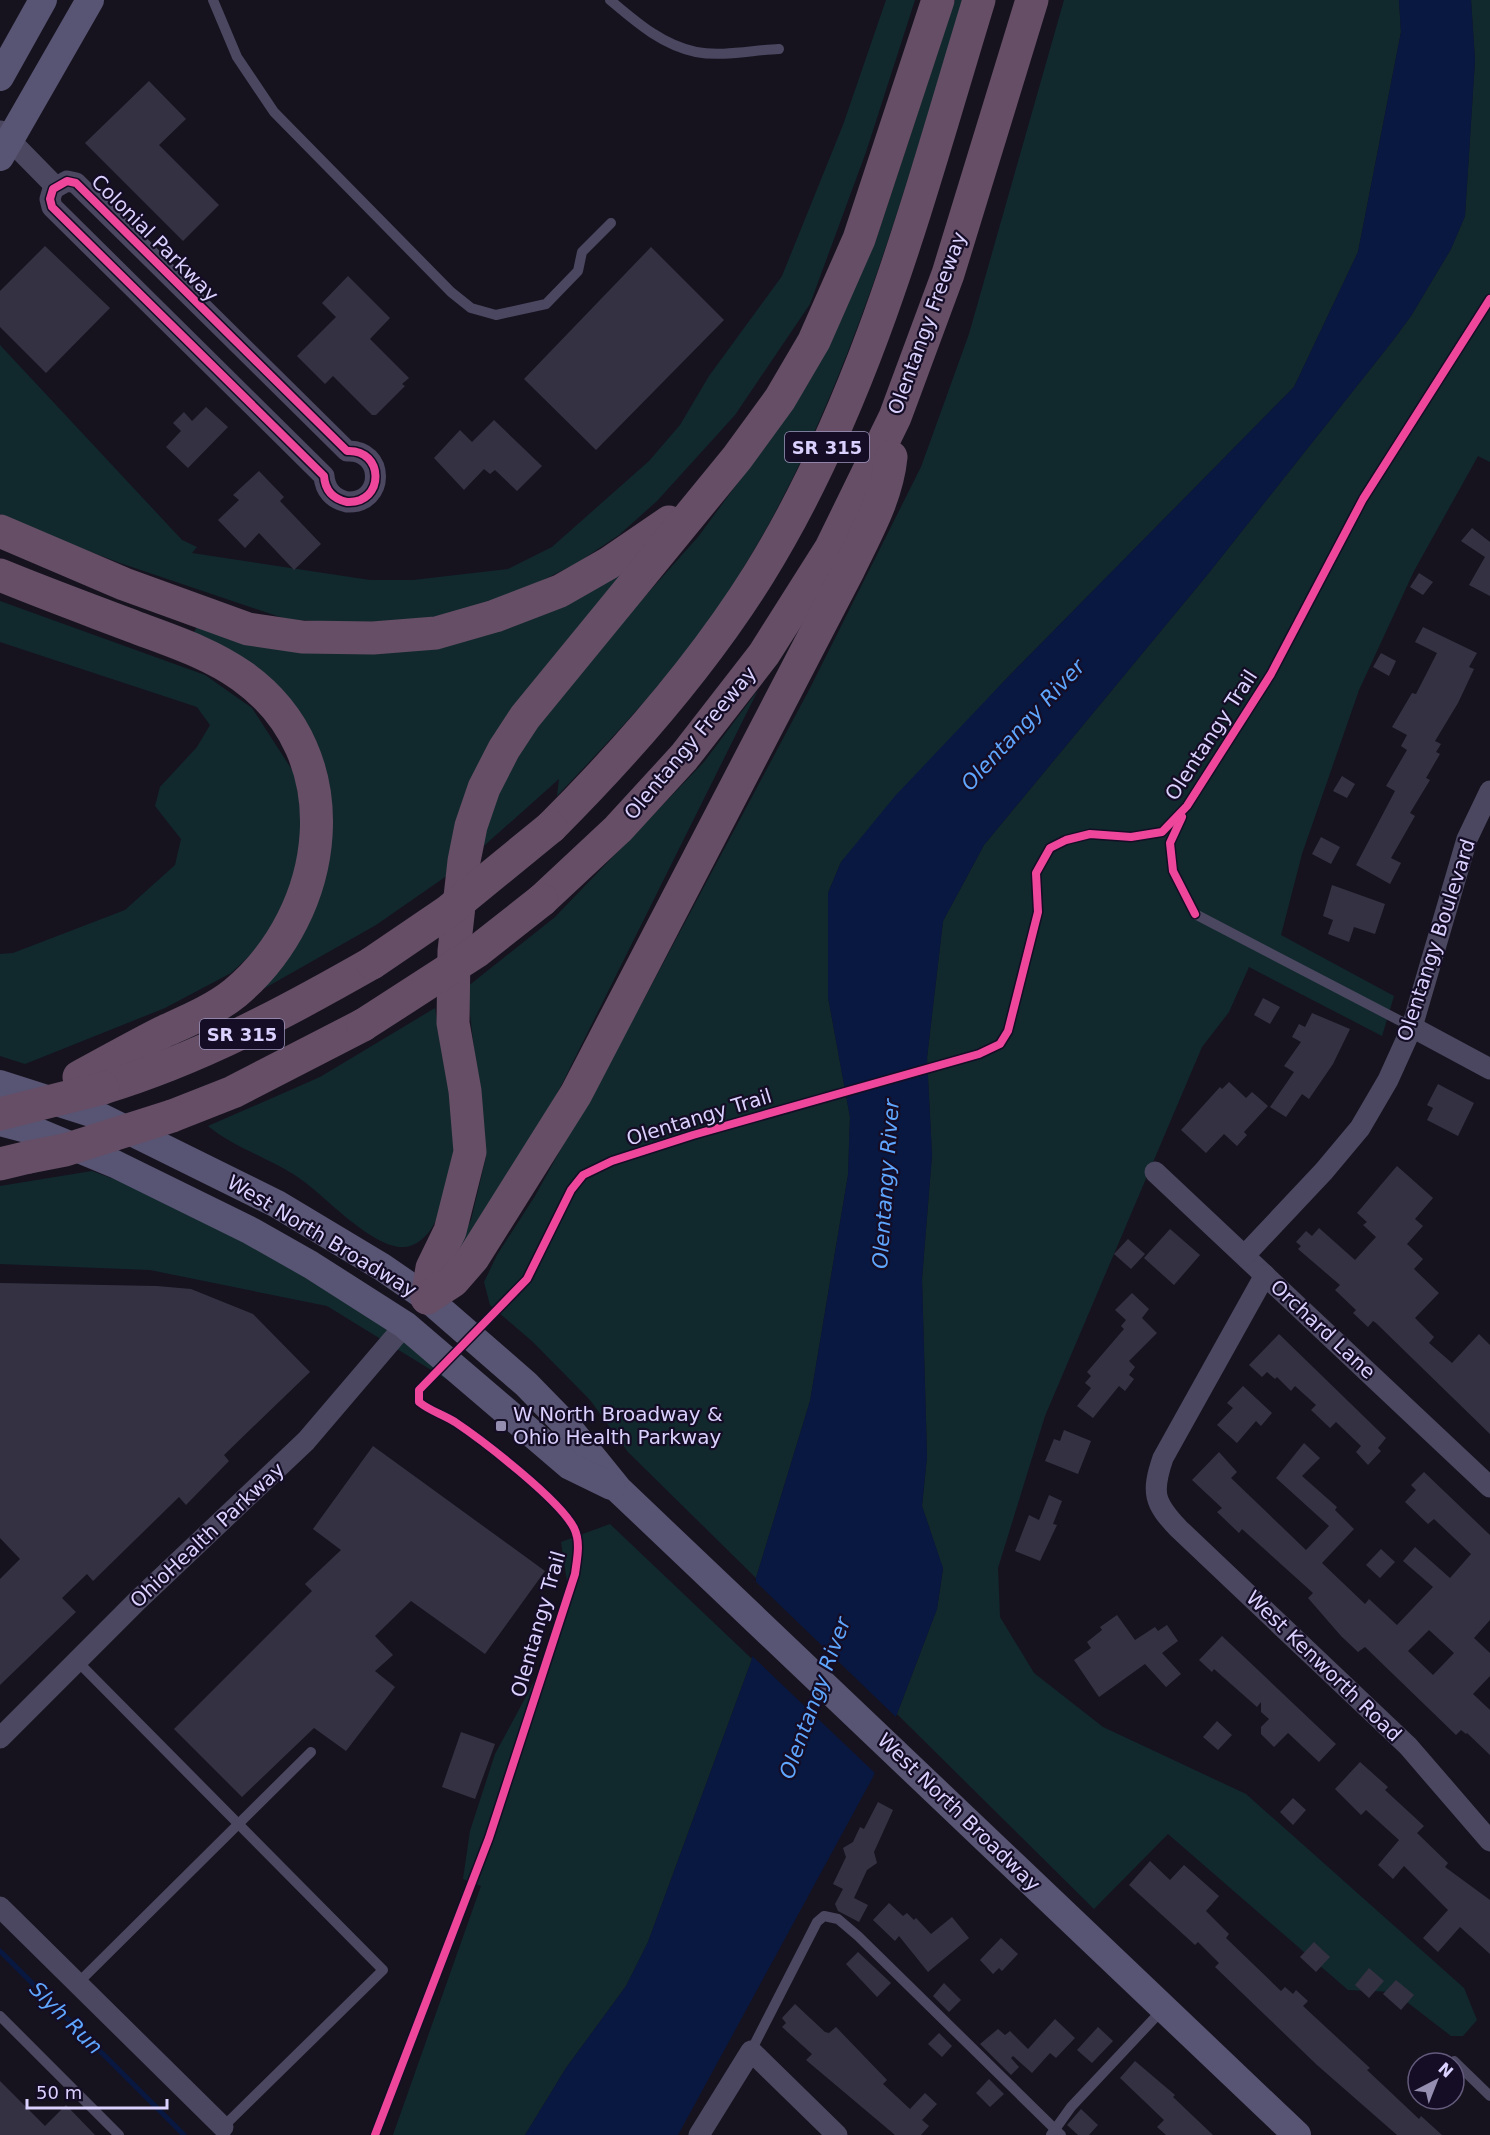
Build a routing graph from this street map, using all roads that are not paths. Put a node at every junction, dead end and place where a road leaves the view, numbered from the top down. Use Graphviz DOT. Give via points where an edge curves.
graph roads {
  1 [pos="43,0"];
  2 [pos="90,0"];
  3 [pos="213,0"];
  4 [pos="610,0"];
  5 [pos="938,0"];
  6 [pos="979,0"];
  7 [pos="1032,0"];
  8 [pos="779,49"];
  9 [pos="0,77"];
  10 [pos="3,142"];
  11 [pos="55,186"];
  12 [pos="611,223"];
  13 [pos="895,417"];
  14 [pos="700,500"];
  15 [pos="0,531"];
  16 [pos="0,575"];
  17 [pos="1490,791"];
  18 [pos="1195,914"];
  19 [pos="1412,1027"];
  20 [pos="1490,1069"];
  21 [pos="91,1082"];
  22 [pos="0,1084"];
  23 [pos="0,1103"];
  24 [pos="0,1114"];
  25 [pos="0,1122"];
  26 [pos="14,1161"];
  27 [pos="1155,1172"];
  28 [pos="1245,1255"];
  29 [pos="1265,1275"];
  30 [pos="427,1298"];
  31 [pos="405,1325"];
  32 [pos="1490,1487"];
  33 [pos="619,1490"];
  34 [pos="77,1660"];
  35 [pos="0,1738"];
  36 [pos="311,1752"];
  37 [pos="238,1824"];
  38 [pos="1490,1841"];
  39 [pos="0,1906"];
  40 [pos="77,1984"];
  41 [pos="1164,2008"];
  42 [pos="0,2016"];
  43 [pos="751,2051"];
  44 [pos="1466,2073"];
  45 [pos="1490,2096"];
  46 [pos="223,2127"];
  47 [pos="1055,2133"];
  48 [pos="119,2135"];
  49 [pos="699,2135"];
  50 [pos="837,2135"];
  51 [pos="1297,2135"];
  1 -- 9 [label="main road"];
  2 -- 10 [label="main road"];
  3 -- 12 [label="lane" via="237,57 274,112 451,292 474,309 496,315 546,304 578,271 582,252"];
  4 -- 8 [label="lane" via="642,27 681,48 706,53"];
  5 -- 14 [label="highway" via="859,239 814,341 774,408"];
  6 -- 21 [label="highway, SR 315, bridge" via="889,291 850,397 758,575 686,676 616,760 551,827 447,912 372,963 256,1028 213,1047"];
  7 -- 13 [label="highway, Olentangy Freeway / SR 315" via="948,274"];
  10 -- 11 [label="street"];
  11 -- 11 [label="street, Colonial Parkway" via="50,195 52,207 324,476 333,496 352,503 371,493 376,474 366,456 346,451 76,183 67,181"];
  13 -- 26 [label="highway, Olentangy Freeway / SR 315, bridge" via="831,549 764,654 662,781 618,829 542,900 476,952 363,1025 233,1092 65,1150"];
  13 -- 30 [label="highway" via="889,475 872,521 576,1094 473,1258 453,1281"];
  14 -- 15 [label="highway" via="561,591 436,633 373,638 302,636 248,629 135,589"];
  14 -- 30 [label="highway" via="525,717 484,788 471,826 454,951 453,1013 470,1152 450,1231 432,1268"];
  16 -- 21 [label="highway" via="202,652 244,677 278,710 292,731 305,756 315,790 314,864 298,913 279,943 233,995"];
  17 -- 19 [label="street, Olentangy Boulevard" via="1467,839"];
  18 -- 19 [label="lane"];
  19 -- 20 [label="street"];
  19 -- 28 [label="street, Olentangy Boulevard" via="1360,1128"];
  21 -- 23 [label="highway"];
  21 -- 24 [label="highway, SR 315, bridge"];
  22 -- 30 [label="main road, West North Broadway" via="97,1115 170,1150 277,1204"];
  25 -- 31 [label="main road, West North Broadway" via="38,1132 180,1195 311,1265"];
  27 -- 28 [label="street, Orchard Lane"];
  28 -- 29 [label="street, Orchard Lane"];
  29 -- 32 [label="street, Orchard Lane"];
  29 -- 38 [label="street, West Kenworth Road" via="1163,1458 1156,1477 1157,1504 1400,1738"];
  30 -- 31 [label="main road"];
  30 -- 33 [label="main road, West North Broadway" via="526,1384 568,1427"];
  31 -- 33 [label="main road, West North Broadway" via="570,1466"];
  31 -- 34 [label="street, OhioHealth Parkway" via="306,1441"];
  33 -- 41 [label="main road, West North Broadway"];
  34 -- 35 [label="street, OhioHealth Parkway"];
  34 -- 37 [label="lane"];
  36 -- 37 [label="lane"];
  37 -- 40 [label="lane"];
  37 -- 46 [label="lane" via="383,1970"];
  39 -- 40 [label="street"];
  40 -- 46 [label="street"];
  41 -- 47 [label="lane" via="1071,2107"];
  41 -- 51 [label="main road, West North Broadway"];
  42 -- 48 [label="lane"];
  43 -- 47 [label="lane" via="817,1922 824,1916 833,1916 858,1936"];
  43 -- 49 [label="street"];
  43 -- 50 [label="street"];
  44 -- 45 [label="lane"];
}
